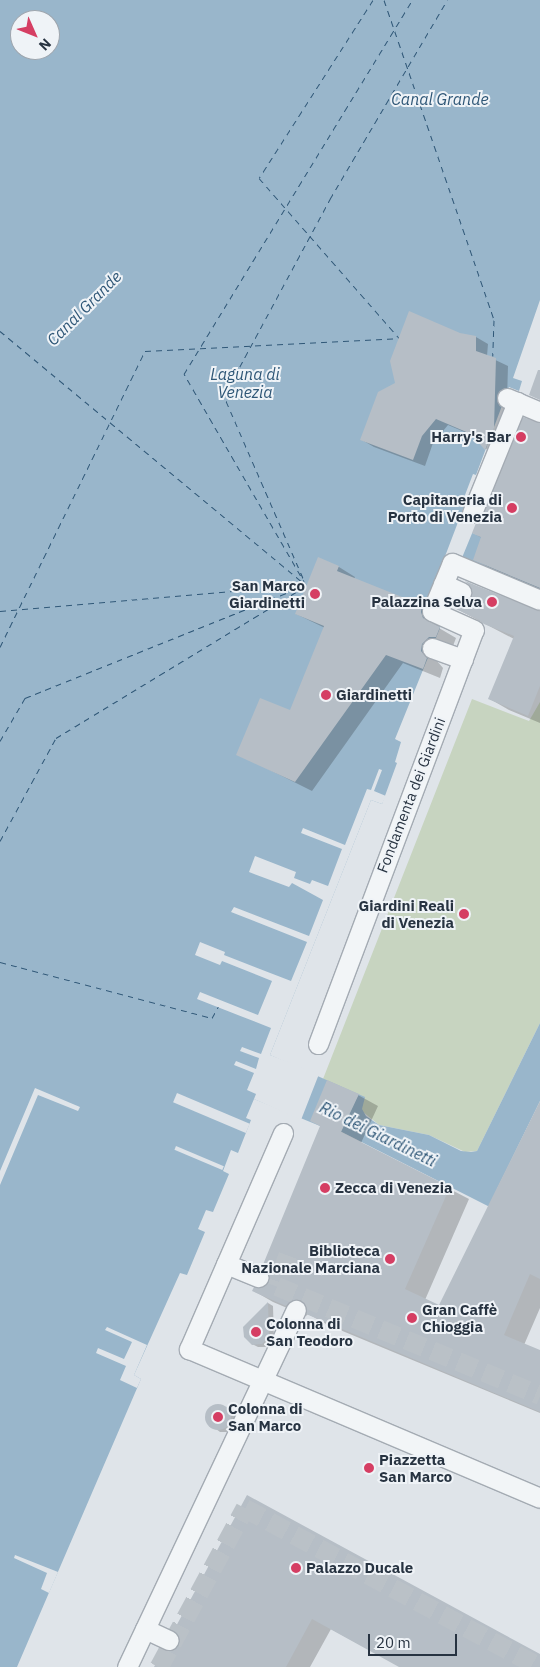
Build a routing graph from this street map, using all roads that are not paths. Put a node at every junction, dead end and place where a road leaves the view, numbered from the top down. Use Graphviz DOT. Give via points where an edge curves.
graph roads {
  1 [pos="540,412"];
  2 [pos="472,513"];
  3 [pos="443,584"];
  4 [pos="462,592"];
  5 [pos="540,600"];
  6 [pos="432,648"];
  7 [pos="462,659"];
  8 [pos="318,1044"];
  9 [pos="283,1133"];
  10 [pos="226,1264"];
  11 [pos="258,1278"];
  12 [pos="294,1313"];
  13 [pos="263,1380"];
  14 [pos="540,1498"];
  15 [pos="145,1628"];
  16 [pos="169,1640"];
  17 [pos="127,1667"];
  1 -- 2 [label="street" via="511,399"];
  3 -- 4 [label="street"];
  3 -- 5 [label="street, Fondamenta dei Giardini" via="452,563"];
  3 -- 7 [label="street, Fondamenta dei Giardini" via="432,612 480,625"];
  6 -- 7 [label="street"];
  7 -- 8 [label="street, Fondamenta dei Giardini"];
  9 -- 10 [label="street"];
  10 -- 11 [label="street"];
  10 -- 13 [label="street" via="190,1349"];
  12 -- 13 [label="street"];
  13 -- 14 [label="street"];
  13 -- 15 [label="street"];
  15 -- 16 [label="street"];
  15 -- 17 [label="street"];
}
